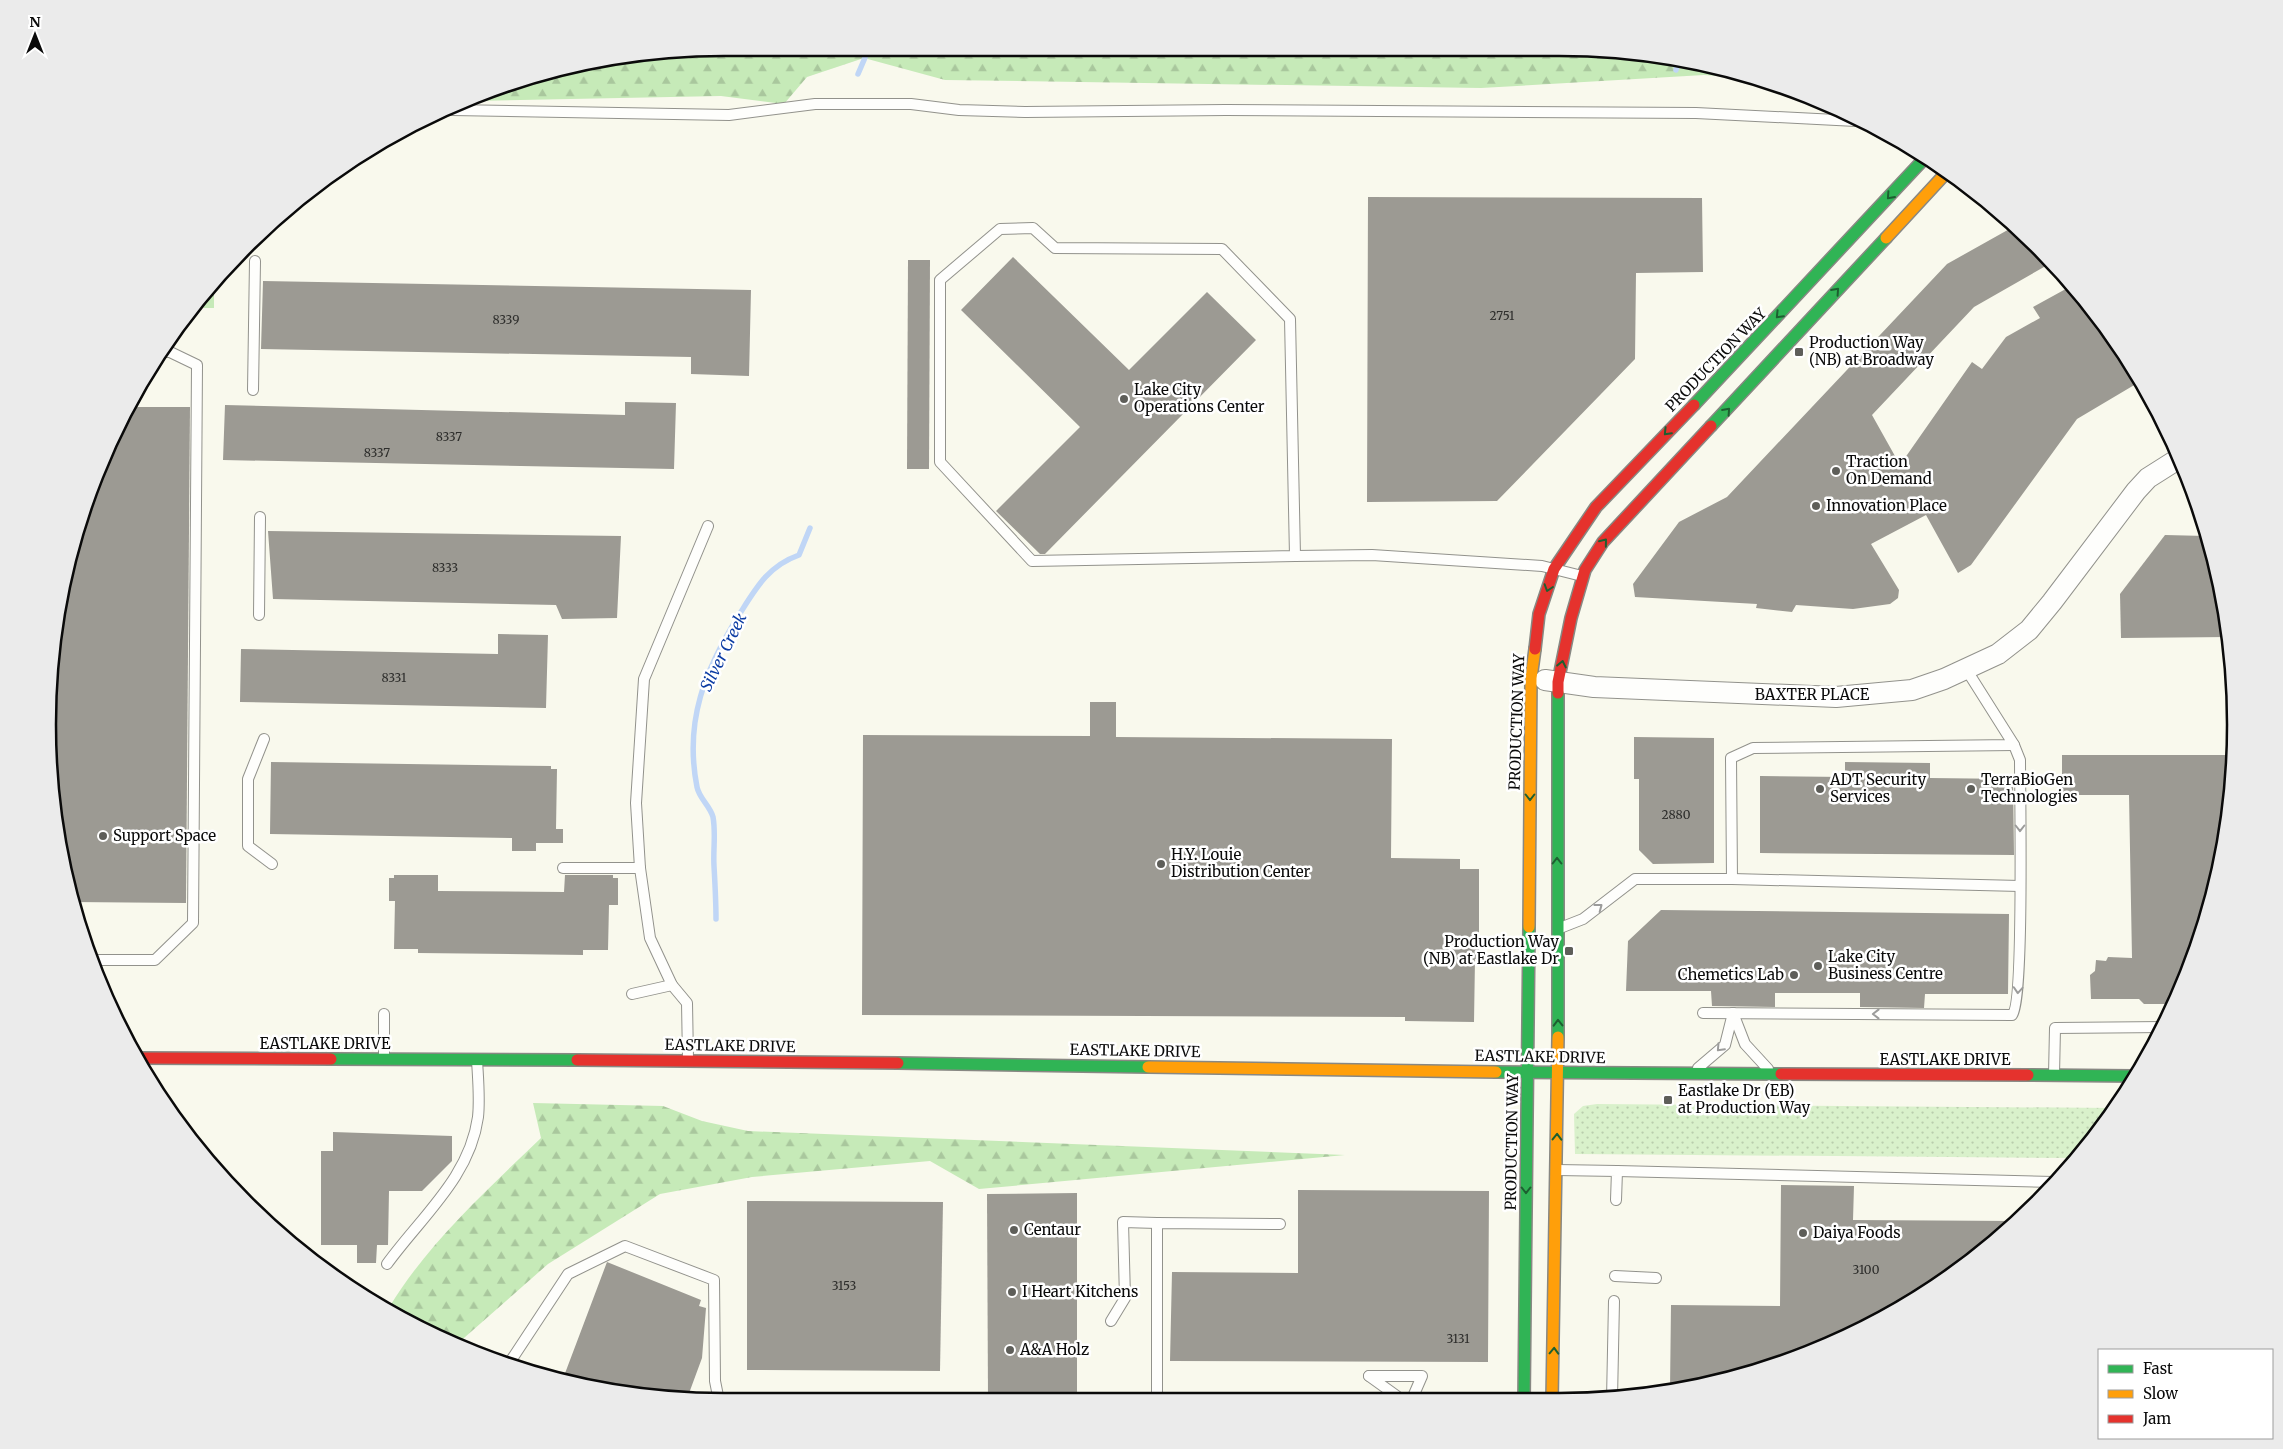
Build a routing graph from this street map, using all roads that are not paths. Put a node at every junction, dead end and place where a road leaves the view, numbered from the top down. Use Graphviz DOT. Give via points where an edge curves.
graph roads {
  1 [pos="462,110"];
  2 [pos="1844,120"];
  3 [pos="1920,163"];
  4 [pos="1942,177"];
  5 [pos="255,261"];
  6 [pos="170,352"];
  7 [pos="253,390"];
  8 [pos="2173,462"];
  9 [pos="260,517"];
  10 [pos="708,526"];
  11 [pos="1295,556"];
  12 [pos="1554,569"];
  13 [pos="1583,576"];
  14 [pos="259,615"];
  15 [pos="1966,669"];
  16 [pos="1531,678"];
  17 [pos="1558,682"];
  18 [pos="264,739"];
  19 [pos="2014,745"];
  20 [pos="272,864"];
  21 [pos="564,868"];
  22 [pos="640,868"];
  23 [pos="1732,879"];
  24 [pos="2020,886"];
  25 [pos="1557,929"];
  26 [pos="100,960"];
  27 [pos="672,985"];
  28 [pos="632,994"];
  29 [pos="1703,1013"];
  30 [pos="1733,1013"];
  31 [pos="384,1014"];
  32 [pos="2154,1028"];
  33 [pos="145,1058"];
  34 [pos="384,1059"];
  35 [pos="477,1059"];
  36 [pos="688,1060"];
  37 [pos="1527,1071"];
  38 [pos="1558,1072"];
  39 [pos="1692,1073"];
  40 [pos="1772,1074"];
  41 [pos="2054,1076"];
  42 [pos="2126,1076"];
  43 [pos="1556,1170"];
  44 [pos="1617,1171"];
  45 [pos="2045,1182"];
  46 [pos="1616,1200"];
  47 [pos="1157,1223"];
  48 [pos="1280,1224"];
  49 [pos="387,1264"];
  50 [pos="1615,1276"];
  51 [pos="1656,1278"];
  52 [pos="1614,1301"];
  53 [pos="1111,1321"];
  54 [pos="513,1358"];
  55 [pos="1612,1390"];
  56 [pos="717,1393"];
  57 [pos="1157,1393"];
  58 [pos="1393,1393"];
  59 [pos="1415,1393"];
  60 [pos="1524,1393"];
  61 [pos="1552,1393"];
  1 -- 2 [label="lane" via="729,115 815,104 911,104 959,110 1025,112 1696,112"];
  3 -- 12 [label="street, PRODUCTION WAY, one-way" via="1596,507"];
  13 -- 4 [label="street, one-way" via="1603,542"];
  5 -- 7 [label="lane"];
  6 -- 26 [label="lane" via="197,365 193,923 155,960"];
  8 -- 15 [label="street, BAXTER PLACE" via="2148,478 2136,491 2029,630 1998,654"];
  9 -- 14 [label="lane"];
  10 -- 22 [label="lane" via="644,679 636,803"];
  11 -- 11 [label="lane" via="1290,319 1222,249 1055,248 1032,228 1000,229 940,280 940,462 1032,561"];
  11 -- 12 [label="lane" via="1372,555"];
  12 -- 13 [label="lane"];
  12 -- 16 [label="street, PRODUCTION WAY, one-way" via="1539,614"];
  17 -- 13 [label="street, one-way"];
  15 -- 17 [label="street, BAXTER PLACE" via="1912,690 1836,697 1666,691"];
  15 -- 19 [label="lane"];
  16 -- 17 [label="street, BAXTER PLACE"];
  16 -- 37 [label="street, PRODUCTION WAY, one-way"];
  25 -- 17 [label="street, one-way"];
  18 -- 20 [label="lane" via="248,780 248,846"];
  19 -- 23 [label="lane" via="1752,748 1730,758"];
  19 -- 24 [label="lane, one-way" via="2020,760"];
  21 -- 22 [label="lane"];
  22 -- 27 [label="lane" via="650,938"];
  23 -- 24 [label="lane"];
  25 -- 23 [label="lane, one-way" via="1583,919 1635,879"];
  24 -- 30 [label="lane, one-way" via="2019,991 2016,1012 2012,1015"];
  38 -- 25 [label="street, one-way"];
  27 -- 28 [label="lane"];
  27 -- 36 [label="lane" via="688,1003"];
  29 -- 30 [label="lane"];
  30 -- 39 [label="lane, one-way" via="1725,1045"];
  30 -- 40 [label="lane" via="1745,1044"];
  31 -- 34 [label="lane"];
  32 -- 41 [label="lane" via="2055,1028"];
  33 -- 34 [label="street, EASTLAKE DRIVE"];
  34 -- 35 [label="street, EASTLAKE DRIVE"];
  35 -- 36 [label="street, EASTLAKE DRIVE"];
  35 -- 49 [label="lane" via="478,1117 469,1152 456,1179"];
  36 -- 37 [label="street, EASTLAKE DRIVE"];
  37 -- 38 [label="street, EASTLAKE DRIVE"];
  37 -- 60 [label="street, PRODUCTION WAY, one-way"];
  38 -- 39 [label="street, EASTLAKE DRIVE"];
  43 -- 38 [label="street, one-way"];
  39 -- 40 [label="street, EASTLAKE DRIVE"];
  40 -- 41 [label="street, EASTLAKE DRIVE"];
  41 -- 42 [label="street, EASTLAKE DRIVE"];
  43 -- 44 [label="lane"];
  61 -- 43 [label="street, one-way"];
  44 -- 45 [label="lane"];
  44 -- 46 [label="lane"];
  47 -- 48 [label="lane"];
  47 -- 53 [label="lane" via="1123,1222 1125,1298"];
  47 -- 57 [label="lane"];
  50 -- 51 [label="lane"];
  52 -- 55 [label="lane"];
  54 -- 56 [label="lane" via="568,1274 625,1246 714,1280"];
  58 -- 59 [label="lane" via="1369,1376 1422,1376"];
}
